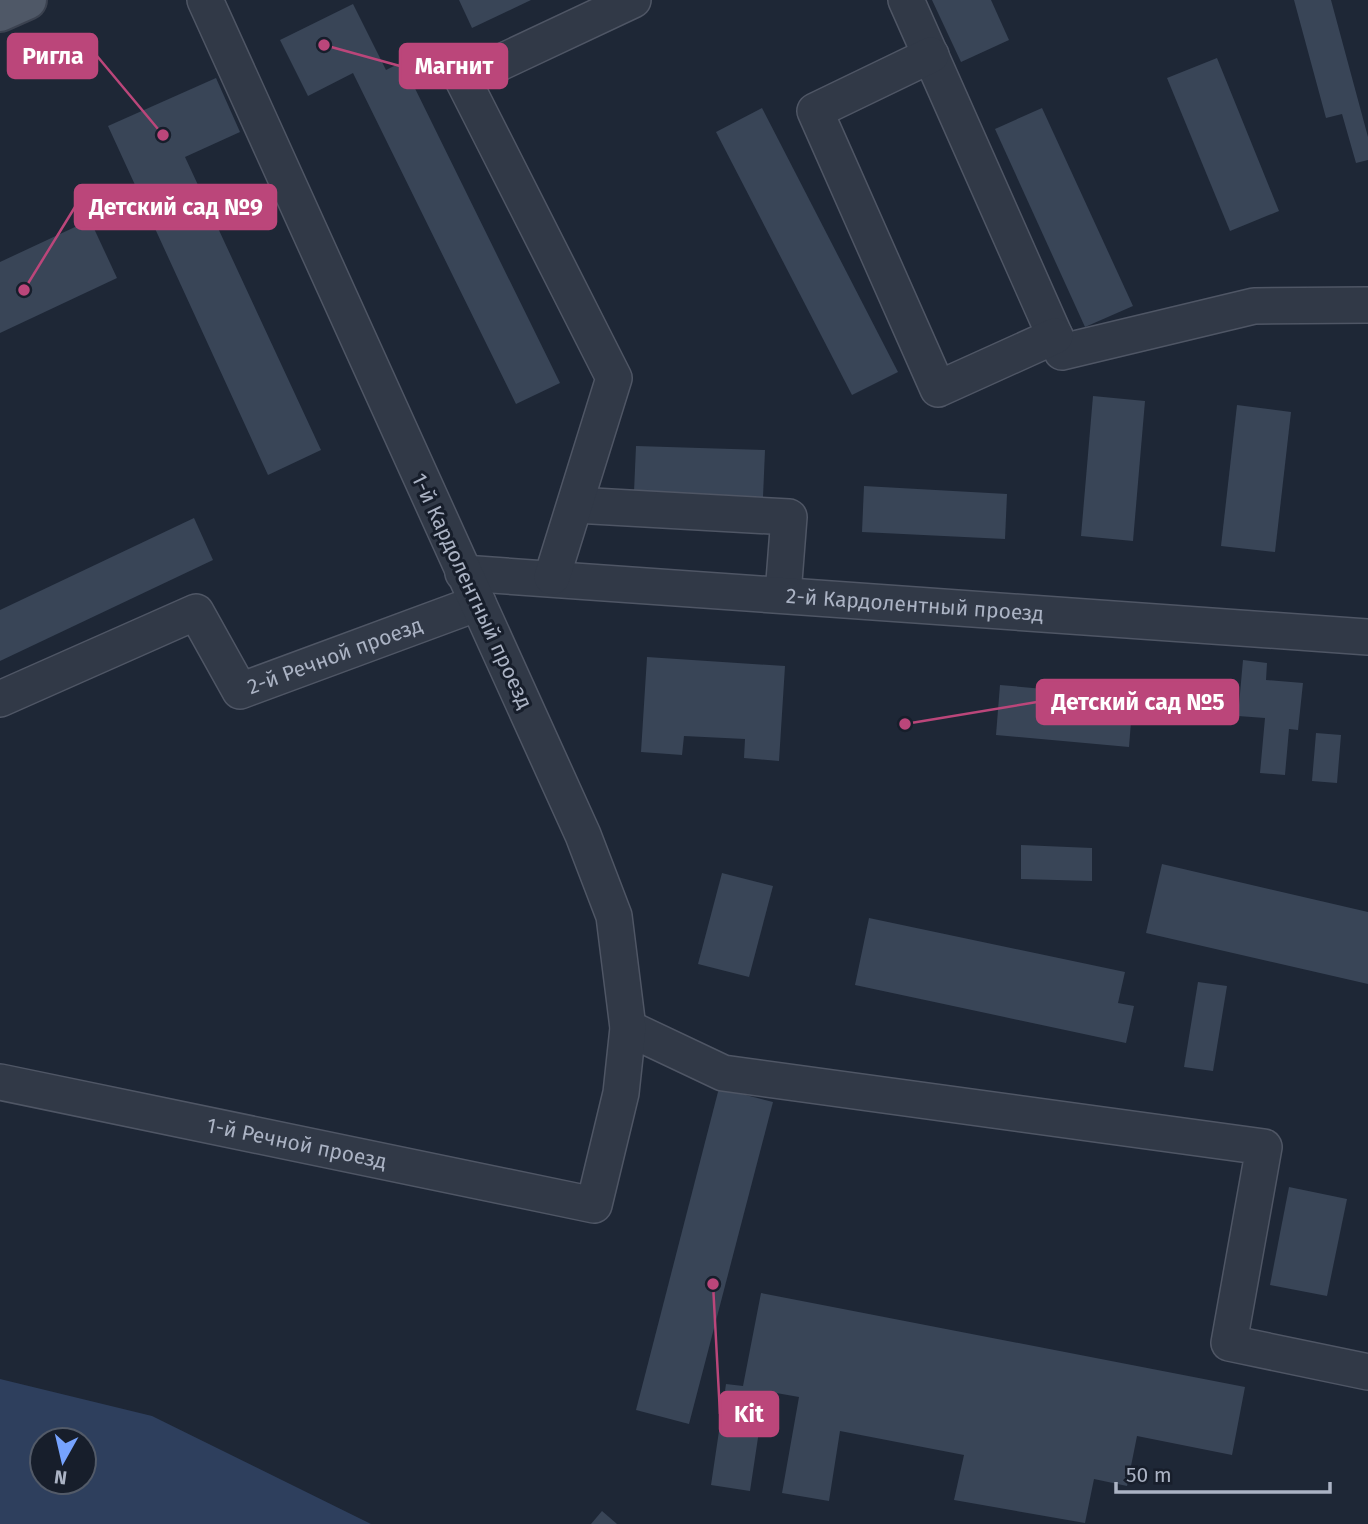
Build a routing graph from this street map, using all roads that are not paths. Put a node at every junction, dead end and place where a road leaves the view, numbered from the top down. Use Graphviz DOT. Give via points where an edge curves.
graph roads {
  1 [pos="27,0"];
  2 [pos="205,0"];
  3 [pos="633,0"];
  4 [pos="906,0"];
  5 [pos="0,12"];
  6 [pos="930,55"];
  7 [pos="1368,305"];
  8 [pos="1055,336"];
  9 [pos="575,505"];
  10 [pos="552,578"];
  11 [pos="470,588"];
  12 [pos="783,594"];
  13 [pos="1368,637"];
  14 [pos="0,699"];
  15 [pos="628,1028"];
  16 [pos="0,1082"];
  17 [pos="594,1205"];
  18 [pos="1368,1372"];
  1 -- 5 [label="main road"];
  2 -- 11 [label="street, 1-й Кардолентный проезд"];
  3 -- 9 [label="street" via="463,80 614,378"];
  4 -- 6 [label="street"];
  6 -- 8 [label="street"];
  6 -- 8 [label="street" via="815,111 938,389"];
  7 -- 8 [label="street" via="1254,306 1062,352"];
  9 -- 10 [label="street"];
  9 -- 12 [label="street" via="789,517"];
  10 -- 11 [label="street, 2-й Кардолентный проезд"];
  10 -- 12 [label="street, 2-й Кардолентный проезд"];
  11 -- 14 [label="street, 2-й Речной проезд" via="240,691 196,612"];
  11 -- 15 [label="street, 1-й Кардолентный проезд" via="583,835 614,916"];
  12 -- 13 [label="street, 2-й Кардолентный проезд"];
  15 -- 17 [label="street, 1-й Кардолентный проезд" via="621,1093"];
  15 -- 18 [label="street" via="723,1073 1264,1147 1229,1342"];
  16 -- 17 [label="street, 1-й Речной проезд"];
}
